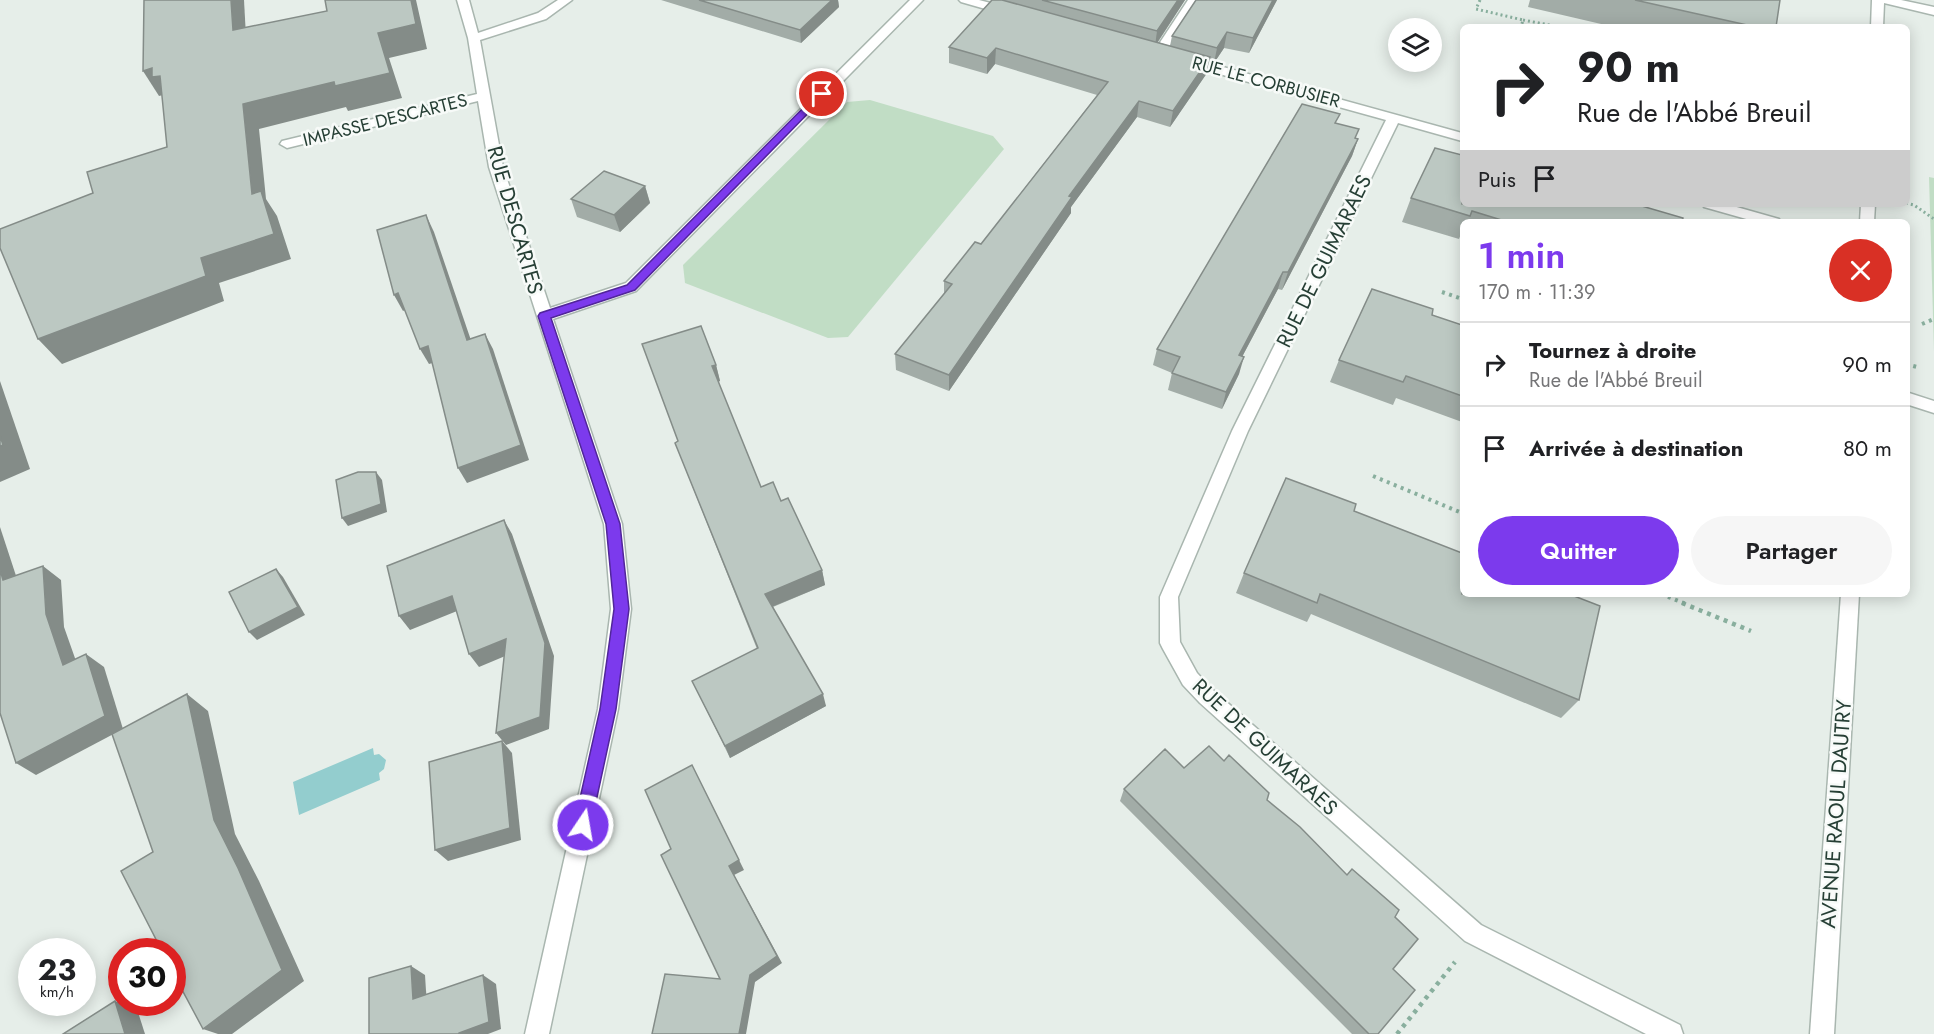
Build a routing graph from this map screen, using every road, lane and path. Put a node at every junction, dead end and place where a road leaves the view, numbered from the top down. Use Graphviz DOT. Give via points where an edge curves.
graph roads {
  1 [pos="463,0"];
  2 [pos="566,0"];
  3 [pos="917,0"];
  4 [pos="965,0"];
  5 [pos="1194,0"];
  6 [pos="1480,0"];
  7 [pos="1878,0"];
  8 [pos="1886,0"];
  9 [pos="1934,11"];
  10 [pos="1022,16"];
  11 [pos="1523,21"];
  12 [pos="1522,24"];
  13 [pos="1542,24"];
  14 [pos="1877,24"];
  15 [pos="474,38"];
  16 [pos="483,96"];
  17 [pos="1394,118"];
  18 [pos="1460,136"];
  19 [pos="287,144"];
  20 [pos="1910,204"];
  21 [pos="1720,207"];
  22 [pos="1763,219"];
  23 [pos="1934,219"];
  24 [pos="1442,292"];
  25 [pos="1460,297"];
  26 [pos="544,316"];
  27 [pos="1934,320"];
  28 [pos="1922,324"];
  29 [pos="1910,399"];
  30 [pos="1934,407"];
  31 [pos="1373,476"];
  32 [pos="1460,512"];
  33 [pos="1668,597"];
  34 [pos="1850,597"];
  35 [pos="1751,631"];
  36 [pos="1473,933"];
  37 [pos="537,1034"];
  38 [pos="1397,1034"];
  39 [pos="1671,1034"];
  40 [pos="1822,1034"];
  1 -- 15 [label="street, RUE DESCARTES"];
  2 -- 15 [label="street" via="542,16"];
  3 -- 26 [label="street" via="631,288"];
  4 -- 10 [label="street"];
  5 -- 17 [label="street, RUE LE CORBUSIER" via="1153,52"];
  6 -- 11 [label="path" via="1476,9"];
  7 -- 14 [label="street"];
  8 -- 9 [label="street"];
  11 -- 12 [label="path"];
  11 -- 13 [label="path"];
  15 -- 16 [label="street, RUE DESCARTES"];
  16 -- 19 [label="street, IMPASSE DESCARTES"];
  16 -- 26 [label="street, RUE DESCARTES" via="496,167"];
  17 -- 18 [label="street, RUE LE CORBUSIER"];
  17 -- 36 [label="street, RUE DE GUIMARAES" via="1240,431 1169,597 1170,643 1190,679 1207,697"];
  20 -- 23 [label="path"];
  21 -- 22 [label="street"];
  24 -- 25 [label="path"];
  26 -- 37 [label="street, RUE DESCARTES" via="613,524 621,609 608,709"];
  27 -- 28 [label="path"];
  29 -- 30 [label="street"];
  31 -- 32 [label="path"];
  33 -- 35 [label="path"];
  34 -- 40 [label="street, AVENUE RAOUL DAUTRY"];
  36 -- 38 [label="path" via="1442,982"];
  36 -- 39 [label="street, RUE DE GUIMARAES"];
}
